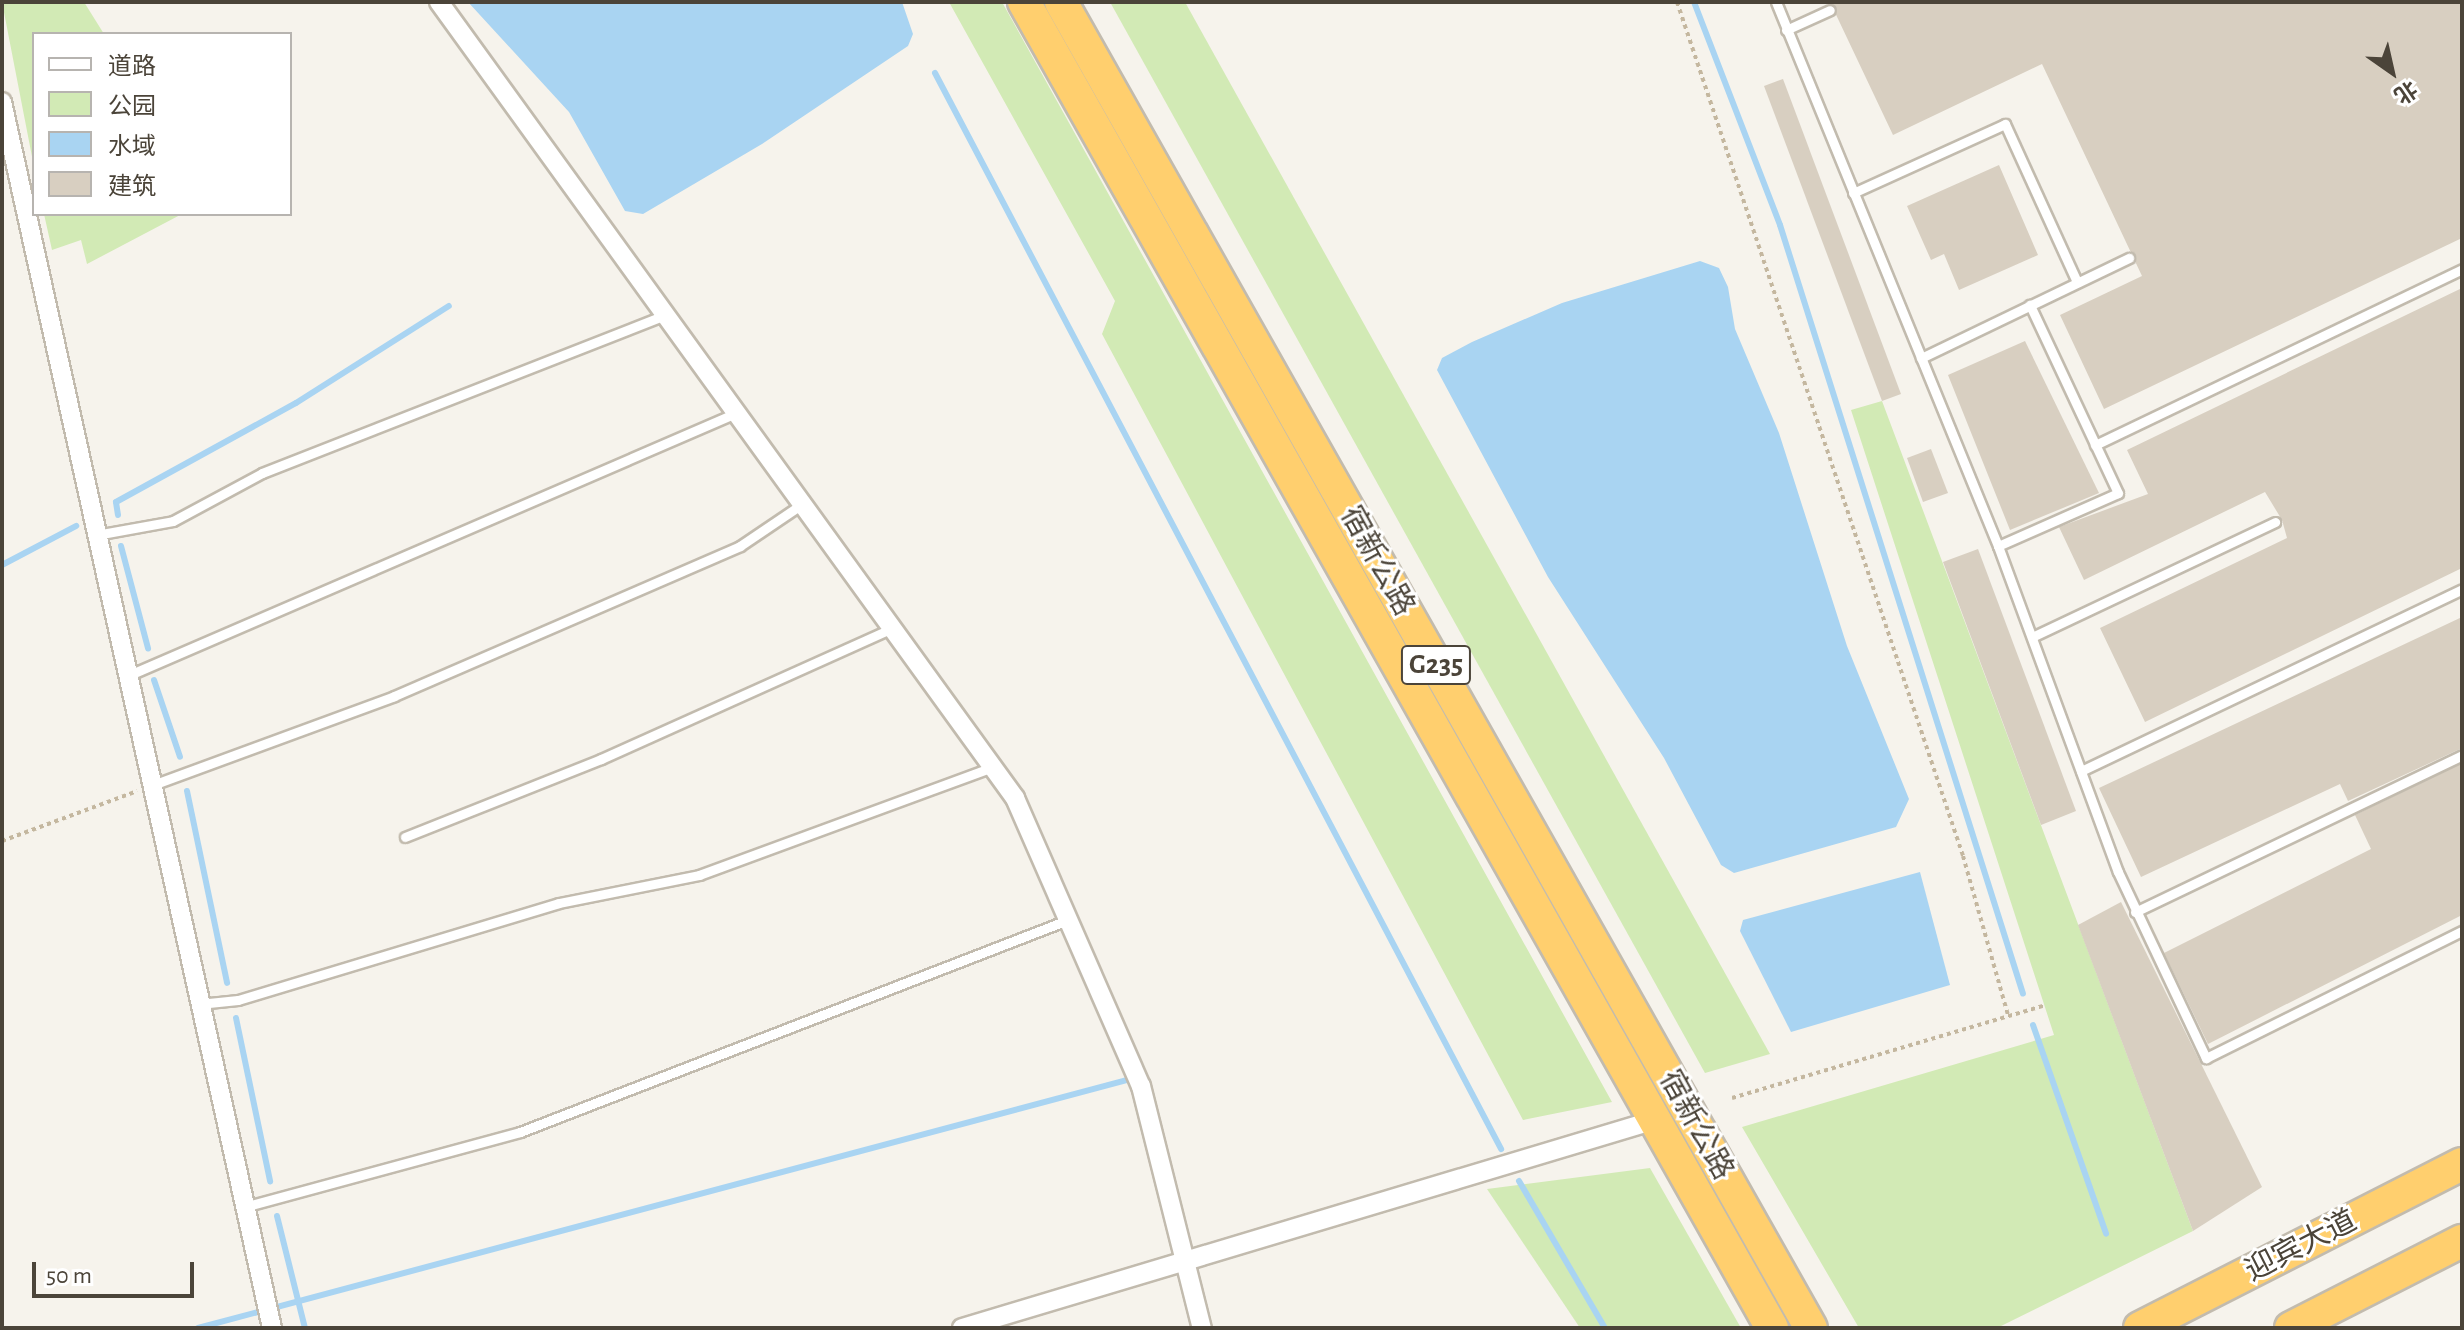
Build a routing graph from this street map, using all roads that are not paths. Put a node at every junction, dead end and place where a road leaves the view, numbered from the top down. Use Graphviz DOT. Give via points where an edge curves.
graph roads {
  1 [pos="439,2"];
  2 [pos="1024,2"];
  3 [pos="1061,2"];
  4 [pos="1776,2"];
  5 [pos="1830,10"];
  6 [pos="1786,30"];
  7 [pos="2,102"];
  8 [pos="1853,193"];
  9 [pos="2129,258"];
  10 [pos="2462,269"];
  11 [pos="2077,282"];
  12 [pos="2030,305"];
  13 [pos="667,314"];
  14 [pos="1921,358"];
  15 [pos="739,412"];
  16 [pos="2095,445"];
  17 [pos="805,501"];
  18 [pos="2275,522"];
  19 [pos="96,535"];
  20 [pos="1998,546"];
  21 [pos="2462,589"];
  22 [pos="896,626"];
  23 [pos="2032,637"];
  24 [pos="127,676"];
  25 [pos="2462,755"];
  26 [pos="993,767"];
  27 [pos="2081,771"];
  28 [pos="150,786"];
  29 [pos="405,837"];
  30 [pos="2135,912"];
  31 [pos="1070,919"];
  32 [pos="2462,931"];
  33 [pos="199,1004"];
  34 [pos="1655,1120"];
  35 [pos="2462,1164"];
  36 [pos="244,1207"];
  37 [pos="2462,1241"];
  38 [pos="1189,1260"];
  39 [pos="269,1316"];
  40 [pos="962,1328"];
  41 [pos="1202,1328"];
  42 [pos="1772,1328"];
  43 [pos="1811,1328"];
  44 [pos="2140,1328"];
  45 [pos="2291,1328"];
  1 -- 13 [label="street"];
  2 -- 34 [label="highway, 宿新公路 / G235"];
  3 -- 43 [label="highway, 宿新公路 / G235"];
  4 -- 6 [label="lane"];
  5 -- 6 [label="lane"];
  6 -- 8 [label="lane"];
  7 -- 19 [label="street"];
  8 -- 11 [label="lane" via="2005,124"];
  8 -- 14 [label="lane"];
  9 -- 11 [label="lane"];
  10 -- 16 [label="lane"];
  11 -- 12 [label="lane"];
  12 -- 14 [label="lane"];
  12 -- 16 [label="lane"];
  13 -- 15 [label="street"];
  13 -- 19 [label="lane" via="262,473 173,521"];
  14 -- 20 [label="lane"];
  15 -- 17 [label="street"];
  15 -- 24 [label="lane"];
  16 -- 20 [label="lane" via="2118,493"];
  17 -- 22 [label="street"];
  17 -- 28 [label="lane" via="711,558 394,696"];
  18 -- 23 [label="lane"];
  19 -- 24 [label="street"];
  20 -- 23 [label="lane"];
  21 -- 27 [label="lane"];
  22 -- 26 [label="street"];
  22 -- 29 [label="lane" via="601,759"];
  23 -- 27 [label="lane"];
  24 -- 28 [label="street"];
  25 -- 30 [label="lane"];
  26 -- 31 [label="street"];
  26 -- 33 [label="lane" via="699,875 559,903 238,1000"];
  27 -- 30 [label="lane"];
  28 -- 33 [label="street"];
  30 -- 32 [label="lane" via="2206,1058"];
  31 -- 36 [label="lane" via="549,1122"];
  31 -- 38 [label="street" via="1141,1086"];
  33 -- 36 [label="street"];
  34 -- 38 [label="street"];
  34 -- 42 [label="highway, 宿新公路 / G235"];
  35 -- 44 [label="highway, 迎宾大道"];
  36 -- 39 [label="street"];
  37 -- 45 [label="highway"];
  38 -- 40 [label="street"];
  38 -- 41 [label="street"];
}
